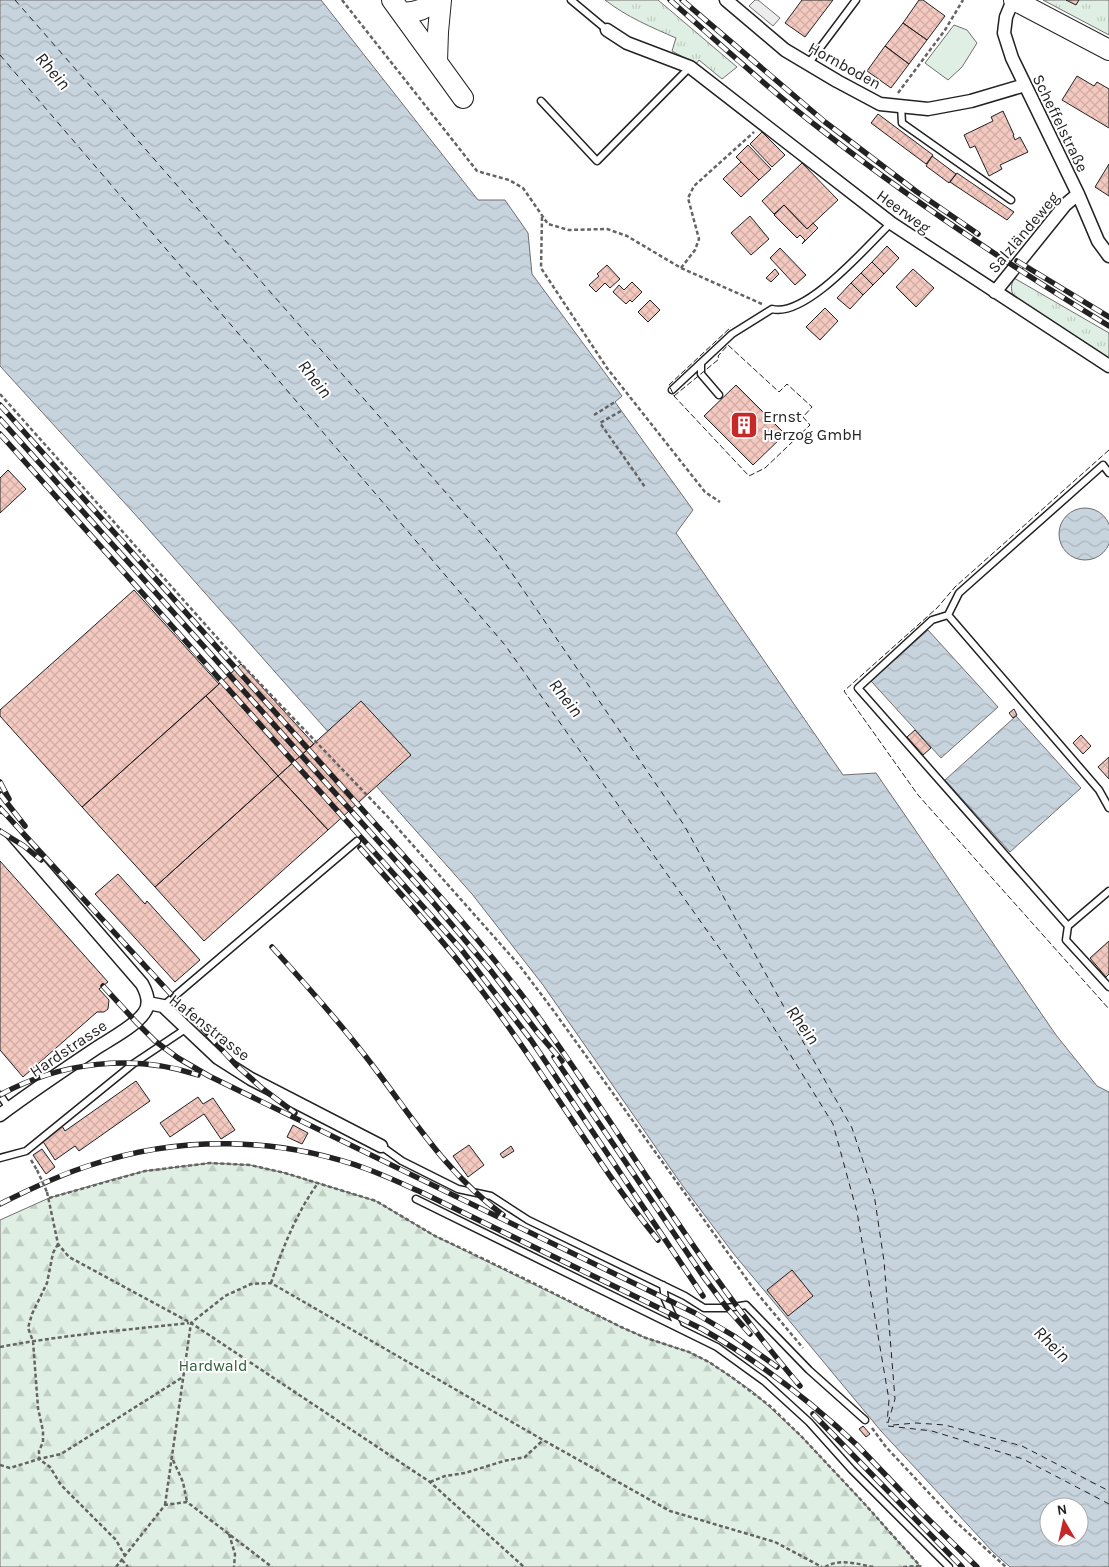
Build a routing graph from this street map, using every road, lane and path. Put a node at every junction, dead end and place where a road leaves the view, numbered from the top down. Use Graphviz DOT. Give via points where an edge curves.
graph roads {
  1 [pos="342,0"];
  2 [pos="436,0"];
  3 [pos="441,0"];
  4 [pos="571,0"];
  5 [pos="726,0"];
  6 [pos="856,0"];
  7 [pos="963,0"];
  8 [pos="1014,0"];
  9 [pos="397,6"];
  10 [pos="607,30"];
  11 [pos="1109,50"];
  12 [pos="437,62"];
  13 [pos="808,64"];
  14 [pos="690,68"];
  15 [pos="1025,85"];
  16 [pos="463,98"];
  17 [pos="541,101"];
  18 [pos="897,106"];
  19 [pos="764,124"];
  20 [pos="1078,194"];
  21 [pos="1011,200"];
  22 [pos="542,215"];
  23 [pos="891,223"];
  24 [pos="1109,256"];
  25 [pos="681,268"];
  26 [pos="995,292"];
  27 [pos="772,309"];
  28 [pos="701,364"];
  29 [pos="1109,366"];
  30 [pos="672,390"];
  31 [pos="0,394"];
  32 [pos="719,395"];
  33 [pos="615,402"];
  34 [pos="621,411"];
  35 [pos="594,415"];
  36 [pos="1109,472"];
  37 [pos="645,488"];
  38 [pos="720,502"];
  39 [pos="948,615"];
  40 [pos="1109,808"];
  41 [pos="0,820"];
  42 [pos="357,841"];
  43 [pos="1109,892"];
  44 [pos="1068,926"];
  45 [pos="1109,988"];
  46 [pos="148,1002"];
  47 [pos="163,1006"];
  48 [pos="186,1028"];
  49 [pos="0,1095"];
  50 [pos="5,1111"];
  51 [pos="381,1146"];
  52 [pos="0,1158"];
  53 [pos="32,1162"];
  54 [pos="318,1183"];
  55 [pos="49,1198"];
  56 [pos="416,1199"];
  57 [pos="58,1244"];
  58 [pos="271,1283"];
  59 [pos="663,1285"];
  60 [pos="191,1323"];
  61 [pos="678,1327"];
  62 [pos="33,1341"];
  63 [pos="0,1347"];
  64 [pos="807,1352"];
  65 [pos="183,1377"];
  66 [pos="865,1420"];
  67 [pos="543,1440"];
  68 [pos="172,1458"];
  69 [pos="39,1459"];
  70 [pos="0,1465"];
  71 [pos="430,1482"];
  72 [pos="187,1502"];
  73 [pos="165,1504"];
  74 [pos="229,1533"];
  75 [pos="125,1556"];
  76 [pos="122,1560"];
  77 [pos="920,1566"];
  78 [pos="116,1567"];
  79 [pos="128,1567"];
  80 [pos="234,1567"];
  81 [pos="272,1567"];
  82 [pos="524,1567"];
  83 [pos="824,1567"];
  84 [pos="873,1567"];
  85 [pos="903,1567"];
  86 [pos="949,1567"];
  87 [pos="1006,1567"];
  1 -- 22 [label="path" via="477,171 509,180 523,188"];
  2 -- 9 [label="main road" via="419,12 410,13"];
  3 -- 12 [label="main road"];
  4 -- 10 [label="lane"];
  5 -- 13 [label="street, Hornboden" via="785,50"];
  6 -- 13 [label="lane"];
  7 -- 18 [label="path" via="894,99"];
  8 -- 11 [label="main road"];
  8 -- 15 [label="street, Scheffelstraße" via="1006,16 1004,33"];
  9 -- 12 [label="main road"];
  10 -- 14 [label="street, Heerweg" via="627,43"];
  12 -- 16 [label="main road"];
  13 -- 18 [label="street, Hornboden" via="880,104"];
  14 -- 17 [label="lane" via="597,160"];
  14 -- 19 [label="street, Heerweg"];
  15 -- 18 [label="street, Hornboden" via="928,109"];
  15 -- 20 [label="street, Scheffelstraße"];
  18 -- 21 [label="lane" via="902,123"];
  19 -- 23 [label="street, Heerweg"];
  19 -- 25 [label="path" via="694,186 688,198 699,239"];
  20 -- 24 [label="street, Scheffelstraße" via="1098,241"];
  20 -- 26 [label="street, Salzländeweg" via="1065,205"];
  22 -- 25 [label="path" via="548,224 569,230 607,229 628,236"];
  22 -- 38 [label="path" via="541,268 607,368 705,492"];
  23 -- 26 [label="street, Heerweg"];
  23 -- 27 [label="lane" via="820,292 788,308"];
  25 -- 27 [label="path"];
  26 -- 29 [label="street, Heerweg"];
  27 -- 28 [label="lane" via="732,334"];
  28 -- 30 [label="lane"];
  28 -- 32 [label="lane" via="701,374"];
  31 -- 64 [label="path" via="228,650 388,816 519,965 756,1292"];
  33 -- 35 [label="path"];
  34 -- 37 [label="path" via="600,424"];
  36 -- 39 [label="lane" via="1103,465 1024,535 959,593"];
  39 -- 40 [label="lane" via="1099,790"];
  39 -- 44 [label="lane" via="932,620 858,688"];
  41 -- 46 [label="street, Hafenstrasse" via="142,984"];
  42 -- 47 [label="lane"];
  43 -- 44 [label="lane"];
  44 -- 45 [label="lane" via="1066,940"];
  46 -- 47 [label="street, Hafenstrasse"];
  46 -- 50 [label="street, Hardstrasse" via="146,1011 136,1022"];
  47 -- 48 [label="street, Hafenstrasse"];
  48 -- 51 [label="street, Hafenstrasse" via="218,1058 251,1079"];
  48 -- 52 [label="lane" via="133,1064 26,1151"];
  49 -- 50 [label="lane"];
  51 -- 59 [label="lane" via="402,1161 458,1189 490,1196 528,1220"];
  53 -- 55 [label="path, bridge"];
  54 -- 55 [label="path" via="250,1165 210,1163 145,1171"];
  54 -- 58 [label="path" via="280,1254"];
  54 -- 77 [label="path" via="376,1201 435,1236 621,1328 709,1362 770,1406"];
  55 -- 57 [label="path"];
  56 -- 61 [label="lane"];
  57 -- 60 [label="path" via="69,1257"];
  57 -- 62 [label="path" via="47,1283 28,1328"];
  58 -- 60 [label="path" via="251,1284 224,1296"];
  58 -- 67 [label="path"];
  59 -- 61 [label="lane"];
  59 -- 66 [label="lane" via="704,1308 746,1305 809,1370"];
  60 -- 62 [label="path"];
  60 -- 65 [label="path"];
  60 -- 71 [label="path"];
  61 -- 86 [label="lane" via="717,1347 764,1381 809,1422"];
  62 -- 63 [label="path"];
  62 -- 69 [label="path" via="43,1431"];
  65 -- 68 [label="path"];
  65 -- 69 [label="path" via="61,1454"];
  66 -- 87 [label="path" via="956,1522"];
  67 -- 71 [label="path" via="524,1457"];
  67 -- 83 [label="path" via="670,1511 775,1542"];
  68 -- 72 [label="path" via="183,1482"];
  68 -- 73 [label="path"];
  69 -- 70 [label="path" via="10,1468"];
  69 -- 75 [label="path" via="50,1467 61,1486 112,1535"];
  71 -- 82 [label="path"];
  72 -- 73 [label="path"];
  72 -- 74 [label="path"];
  73 -- 75 [label="path"];
  74 -- 80 [label="path" via="235,1554"];
  74 -- 81 [label="path"];
  75 -- 76 [label="path"];
  76 -- 78 [label="path"];
  76 -- 79 [label="path"];
  77 -- 85 [label="path"];
  83 -- 84 [label="path" via="849,1562"];
}
